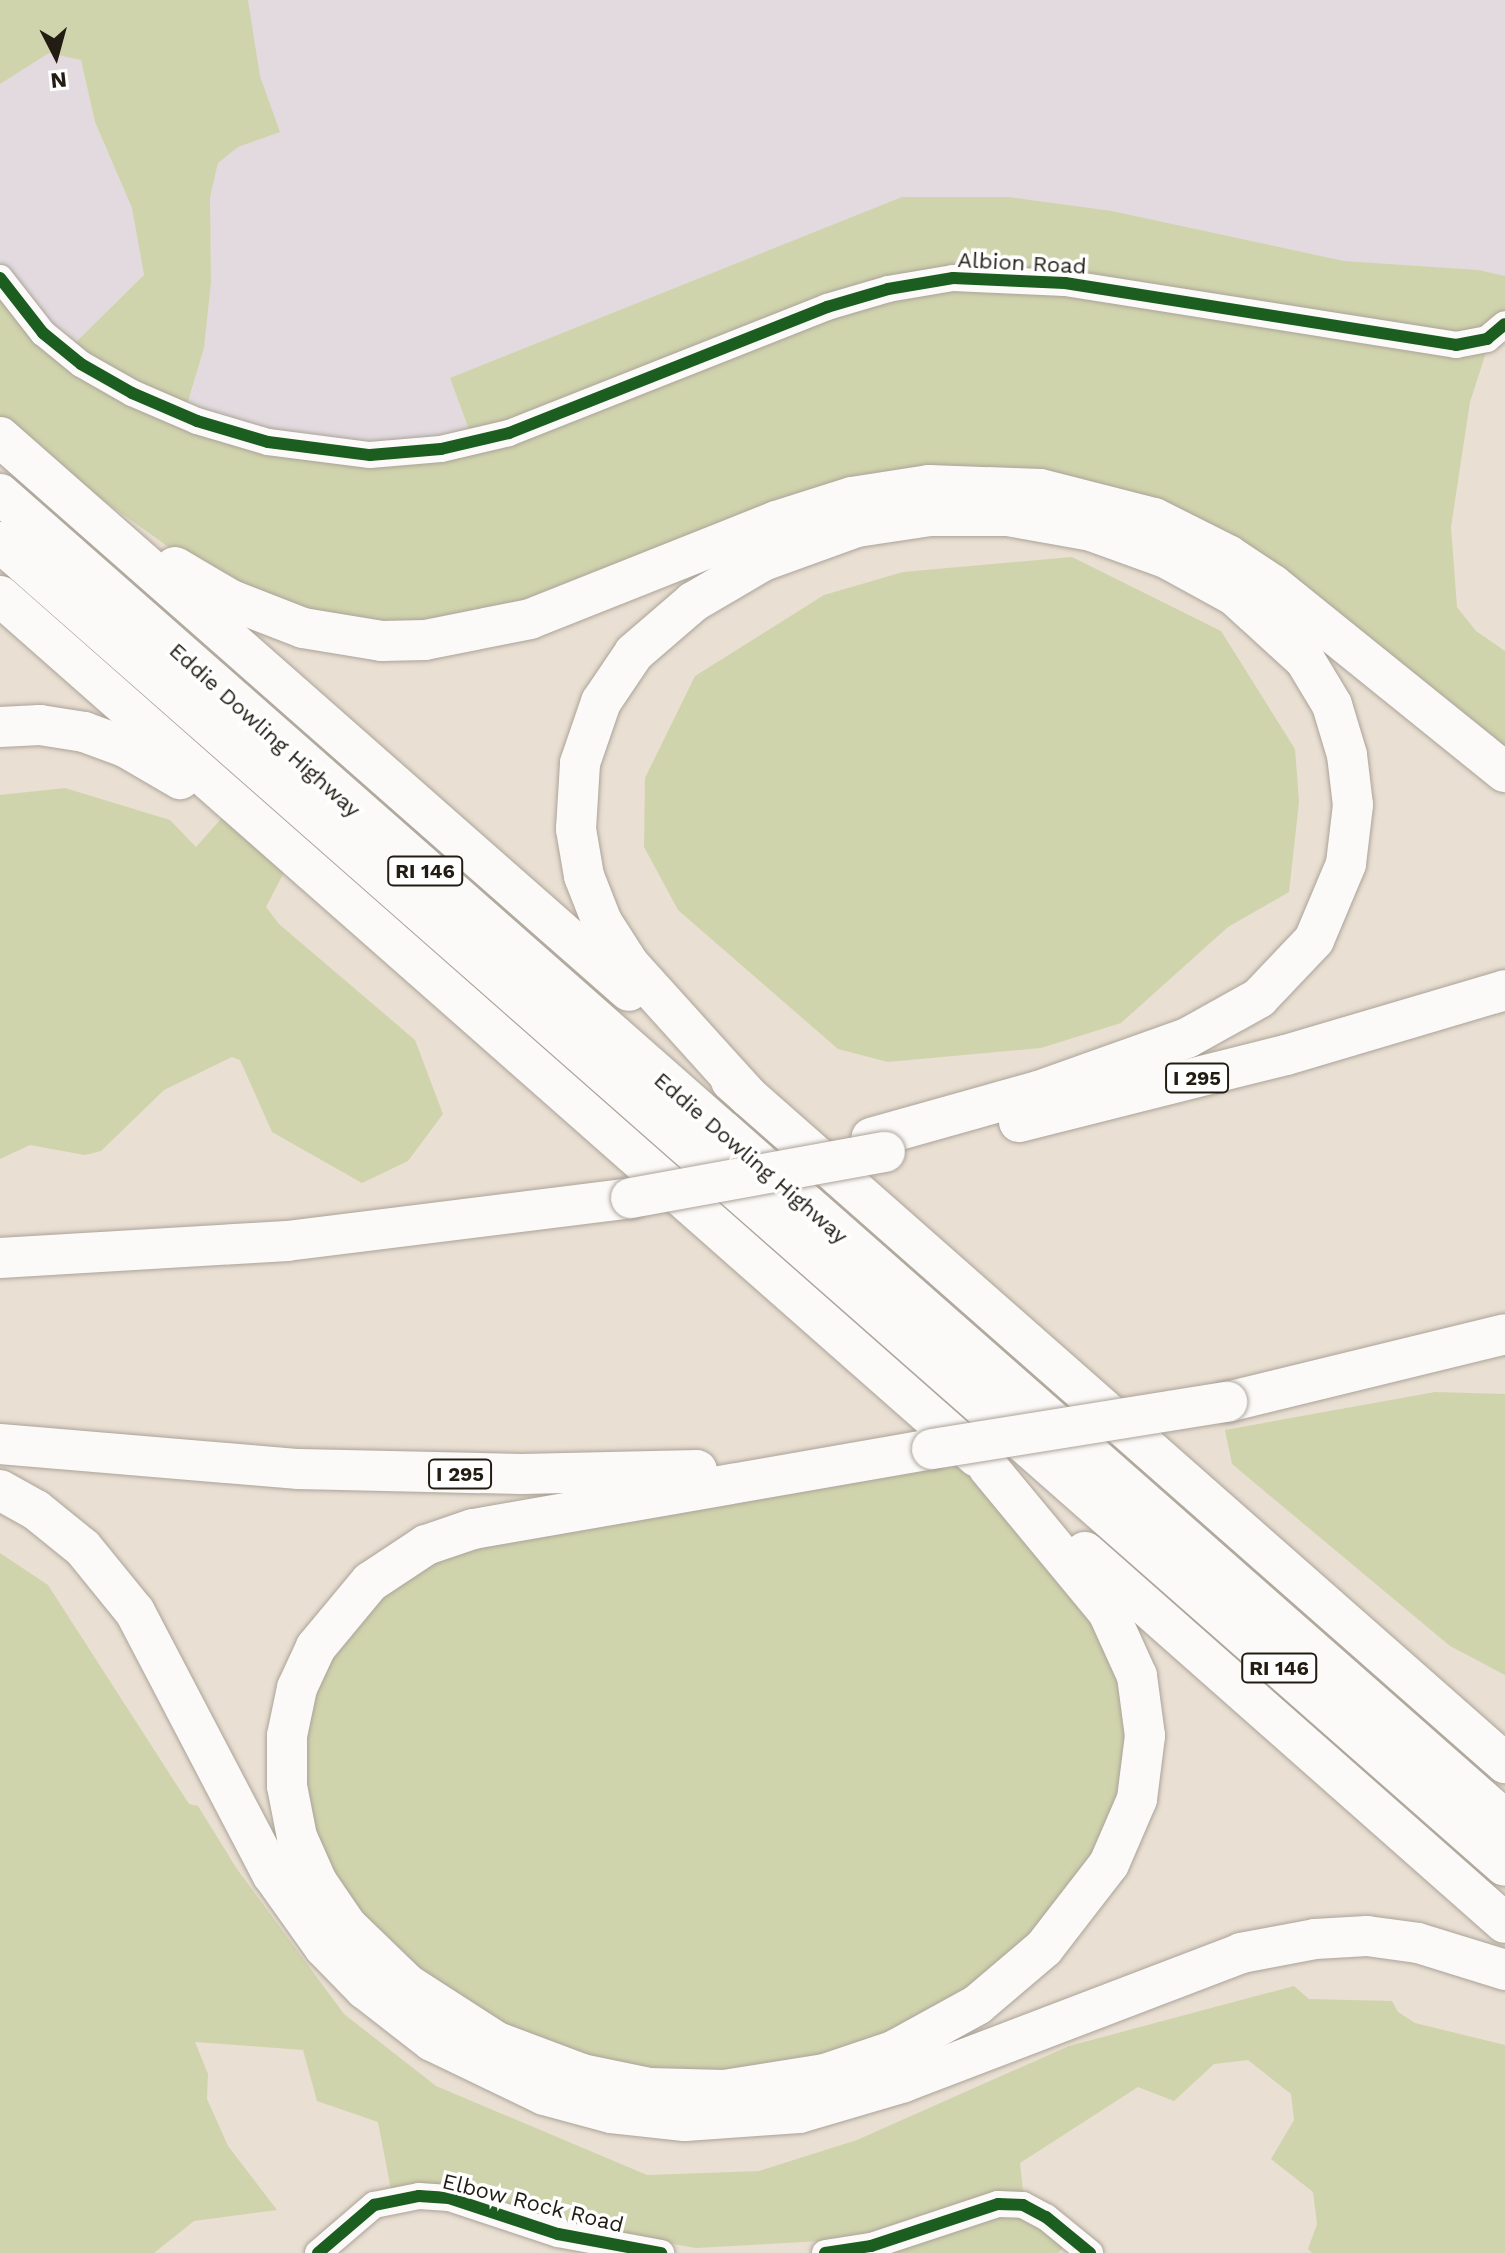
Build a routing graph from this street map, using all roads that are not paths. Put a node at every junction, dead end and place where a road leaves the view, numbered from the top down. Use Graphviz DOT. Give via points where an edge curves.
graph roads {
  1 [pos="0,278"];
  2 [pos="1505,324"];
  3 [pos="0,435"];
  4 [pos="0,494"];
  5 [pos="0,542"];
  6 [pos="0,596"];
  7 [pos="0,727"];
  8 [pos="1505,772"];
  9 [pos="353,907"];
  10 [pos="1505,990"];
  11 [pos="749,1097"];
  12 [pos="878,1145"];
  13 [pos="0,1231"];
  14 [pos="287,1241"];
  15 [pos="0,1258"];
  16 [pos="1505,1334"];
  17 [pos="1505,1345"];
  18 [pos="1227,1402"];
  19 [pos="0,1444"];
  20 [pos="923,1451"];
  21 [pos="988,1467"];
  22 [pos="0,1490"];
  23 [pos="1403,1673"];
  24 [pos="1505,1747"];
  25 [pos="1505,1763"];
  26 [pos="1505,1820"];
  27 [pos="1505,1866"];
  28 [pos="1505,1923"];
  29 [pos="1505,1970"];
  30 [pos="318,2253"];
  31 [pos="661,2253"];
  32 [pos="825,2253"];
  33 [pos="1090,2253"];
  1 -- 2 [label="street, Albion Road" via="35,324 81,364 132,393 197,421 268,442 338,454 402,454 532,425 827,307 953,278 1065,283 1456,345 1487,339"];
  3 -- 8 [label="highway" via="167,562 215,592 303,628 382,641 449,638 520,622 776,521 852,497 956,484 1072,494 1154,518 1251,570"];
  3 -- 11 [label="highway"];
  4 -- 26 [label="highway, Eddie Dowling Highway / RI 146"];
  5 -- 27 [label="highway, Eddie Dowling Highway / RI 146"];
  6 -- 9 [label="highway"];
  7 -- 9 [label="highway" via="63,727 125,747 186,783"];
  9 -- 21 [label="highway"];
  10 -- 12 [label="highway, I 295" via="1286,1055"];
  11 -- 12 [label="highway" via="629,964 602,922 584,876 576,829 580,763 601,702 634,653 693,602 763,561 857,527 930,516 1008,516 1091,531 1166,558 1235,596 1305,660 1332,705 1347,755 1353,805 1346,864 1314,940 1259,998 1187,1038"];
  11 -- 23 [label="highway"];
  12 -- 14 [label="highway, I 295, bridge" via="631,1198"];
  13 -- 14 [label="highway"];
  14 -- 15 [label="highway, I 295"];
  16 -- 18 [label="highway, I 295"];
  17 -- 18 [label="highway"];
  18 -- 20 [label="highway, I 295, bridge"];
  19 -- 20 [label="highway, I 295" via="227,1465 447,1474 694,1470"];
  20 -- 21 [label="highway" via="473,1529 416,1550 370,1582 327,1629 306,1667 291,1711 286,1760 297,1837 317,1882 347,1926 407,1984 497,2042 582,2074 649,2088 724,2090 825,2074 903,2047 977,2005 1044,1948 1109,1864 1137,1799 1145,1736 1137,1676 1108,1612"];
  21 -- 28 [label="highway"];
  22 -- 29 [label="highway" via="36,1510 83,1548 135,1612 272,1874 324,1947 365,1989 432,2041 544,2095 611,2113 685,2121 799,2113 880,2090 1241,1953 1288,1942 1393,1939 1443,1948"];
  23 -- 24 [label="highway"];
  23 -- 25 [label="highway"];
  30 -- 31 [label="street, Elbow Rock Road" via="374,2205 419,2196 449,2198 558,2234"];
  32 -- 33 [label="street" via="871,2246 998,2204 1036,2212"];
}
